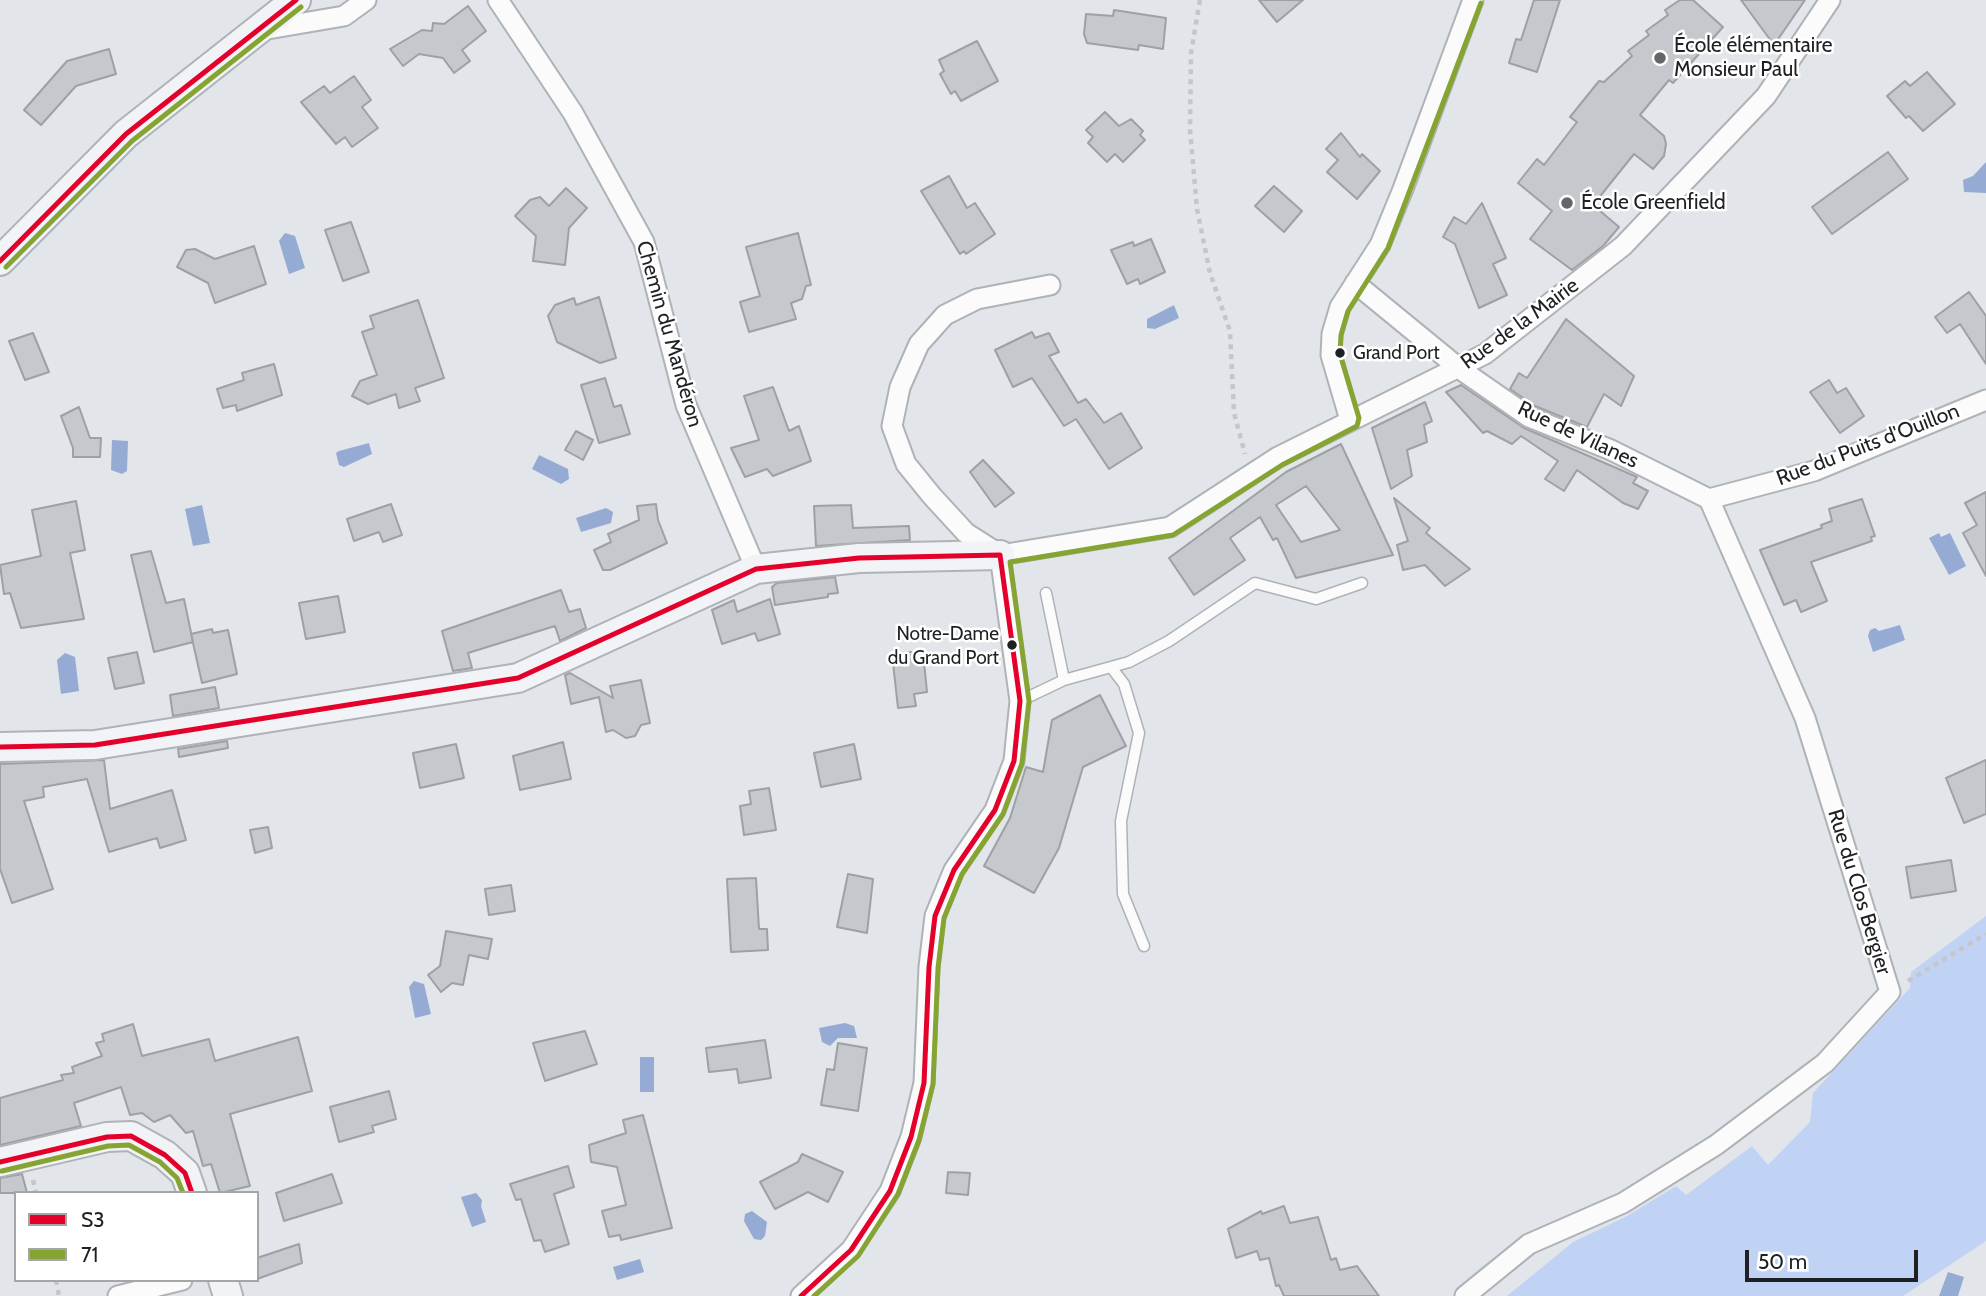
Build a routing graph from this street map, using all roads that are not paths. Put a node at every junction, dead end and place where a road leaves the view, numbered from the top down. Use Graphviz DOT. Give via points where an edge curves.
graph roads {
  1 [pos="296,0"];
  2 [pos="366,0"];
  3 [pos="498,0"];
  4 [pos="1473,0"];
  5 [pos="1830,0"];
  6 [pos="258,31"];
  7 [pos="0,261"];
  8 [pos="1355,283"];
  9 [pos="1050,285"];
  10 [pos="1460,369"];
  11 [pos="1986,400"];
  12 [pos="1350,420"];
  13 [pos="1709,499"];
  14 [pos="1000,555"];
  15 [pos="756,569"];
  16 [pos="1362,583"];
  17 [pos="1046,593"];
  18 [pos="1111,667"];
  19 [pos="1064,680"];
  20 [pos="1020,701"];
  21 [pos="0,747"];
  22 [pos="1144,946"];
  23 [pos="0,1162"];
  24 [pos="191,1191"];
  25 [pos="174,1282"];
  26 [pos="118,1296"];
  27 [pos="801,1296"];
  28 [pos="1465,1296"];
  1 -- 6 [label="street"];
  2 -- 6 [label="street" via="344,16"];
  3 -- 15 [label="street, Chemin du Mandéron" via="573,113 644,242 686,405"];
  4 -- 8 [label="street" via="1403,189 1380,244"];
  5 -- 10 [label="street, Rue de la Mairie" via="1766,96 1623,246"];
  6 -- 7 [label="street" via="126,134"];
  8 -- 10 [label="street, Rue de Vilanes"];
  8 -- 12 [label="street" via="1340,307 1331,355"];
  9 -- 14 [label="street" via="977,299 945,315 919,344 900,387 892,426 906,464 923,485 966,533"];
  10 -- 12 [label="street, Rue de la Mairie"];
  10 -- 13 [label="street, Rue de Vilanes" via="1528,416 1611,450"];
  11 -- 13 [label="street, Rue du Puits d'Ouillon" via="1814,471"];
  12 -- 14 [label="street, Rue de la Mairie" via="1278,457 1171,527"];
  13 -- 28 [label="street, Rue du Clos Bergier" via="1805,718 1890,992 1825,1063 1716,1145 1623,1203 1530,1244"];
  14 -- 15 [label="street" via="859,558"];
  14 -- 20 [label="street"];
  15 -- 21 [label="street" via="517,678 94,745"];
  16 -- 18 [label="lane" via="1316,599 1255,583 1170,641"];
  17 -- 19 [label="lane"];
  18 -- 19 [label="lane"];
  18 -- 22 [label="lane" via="1124,684 1139,733 1121,821 1124,894"];
  19 -- 20 [label="lane"];
  20 -- 27 [label="street" via="1008,781 995,810 954,870 934,916 924,1083 911,1137 890,1191 851,1250"];
  23 -- 24 [label="street" via="107,1137 131,1136 165,1155 185,1173"];
  25 -- 26 [label="street"];
}
